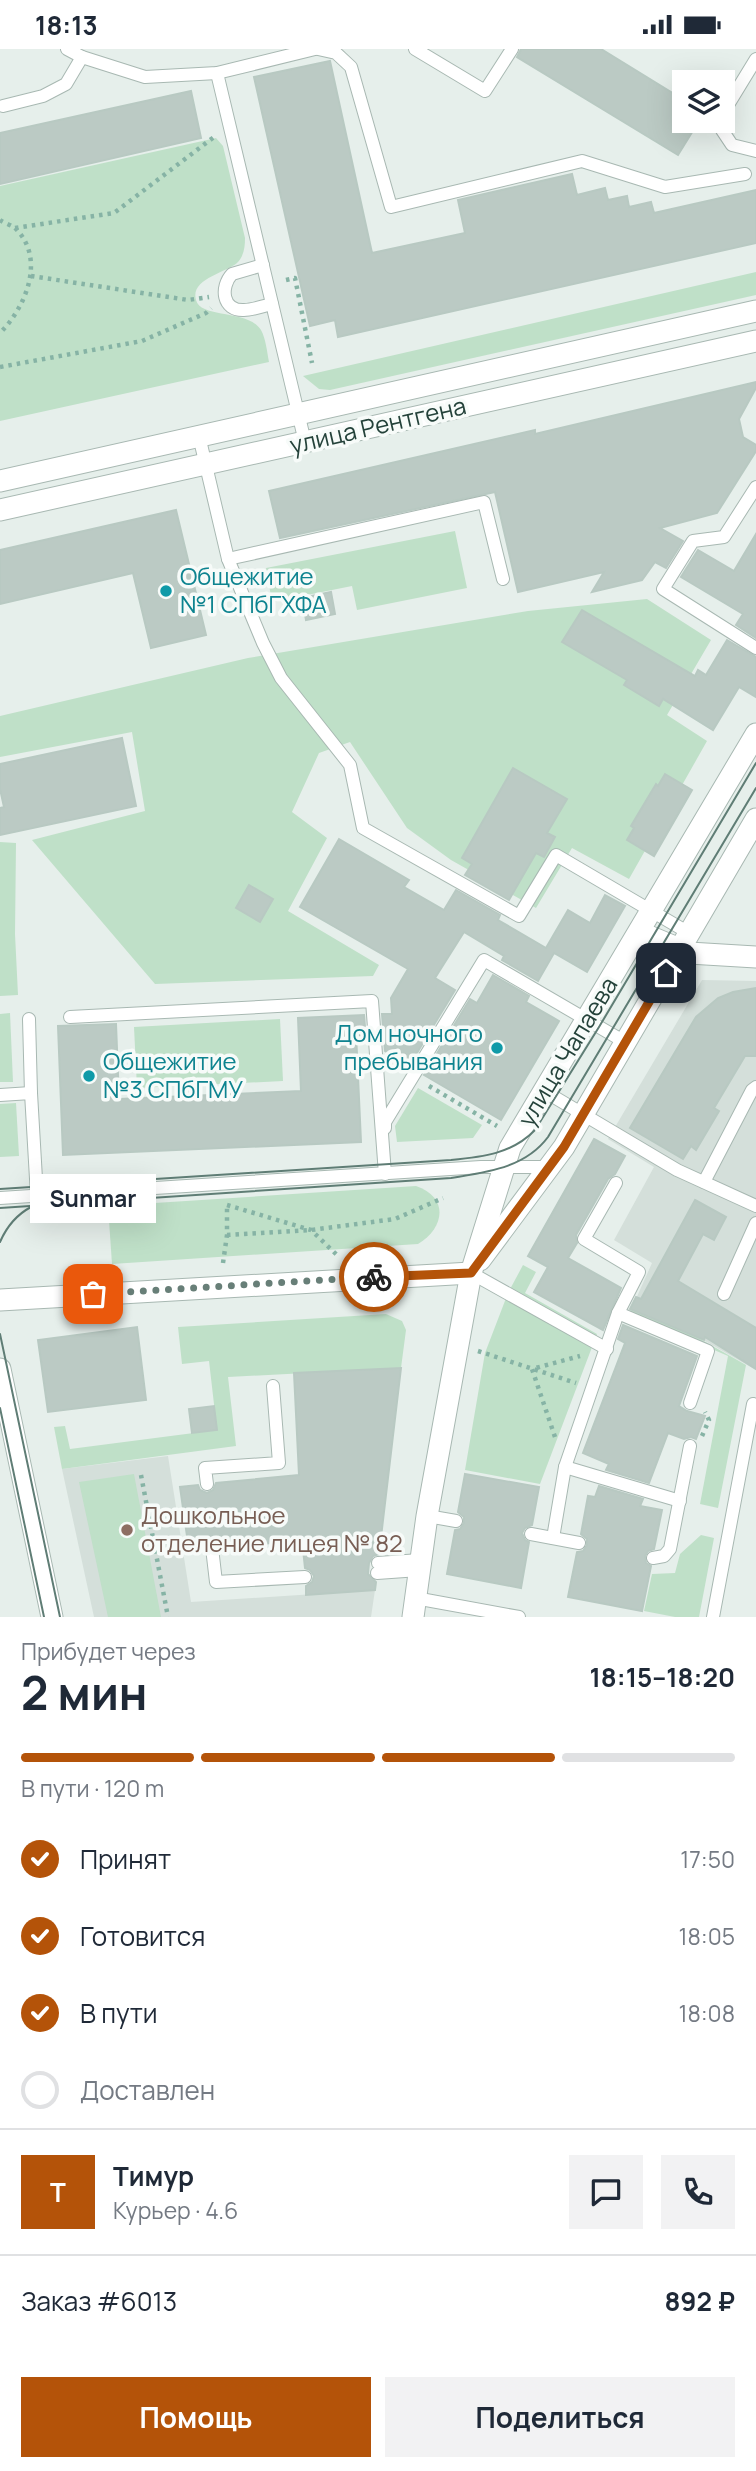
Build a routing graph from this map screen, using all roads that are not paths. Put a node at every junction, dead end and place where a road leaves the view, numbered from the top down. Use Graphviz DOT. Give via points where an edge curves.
graph roads {
  1 [pos="67,49"];
  2 [pos="316,49"];
  3 [pos="415,49"];
  4 [pos="512,49"];
  5 [pos="745,49"];
  6 [pos="82,57"];
  7 [pos="756,57"];
  8 [pos="217,73"];
  9 [pos="735,93"];
  10 [pos="3,106"];
  11 [pos="724,133"];
  12 [pos="756,151"];
  13 [pos="745,174"];
  14 [pos="263,265"];
  15 [pos="272,305"];
  16 [pos="756,311"];
  17 [pos="756,341"];
  18 [pos="540,374"];
  19 [pos="298,414"];
  20 [pos="200,436"];
  21 [pos="305,442"];
  22 [pos="206,464"];
  23 [pos="0,481"];
  24 [pos="756,487"];
  25 [pos="0,510"];
  26 [pos="228,559"];
  27 [pos="503,579"];
  28 [pos="756,648"];
  29 [pos="756,734"];
  30 [pos="756,819"];
  31 [pos="651,911"];
  32 [pos="639,932"];
  33 [pos="684,941"];
  34 [pos="756,957"];
  35 [pos="70,1017"];
  36 [pos="29,1019"];
  37 [pos="587,1020"];
  38 [pos="625,1042"];
  39 [pos="756,1087"];
  40 [pos="544,1091"];
  41 [pos="31,1093"];
  42 [pos="0,1094"];
  43 [pos="583,1114"];
  44 [pos="504,1166"];
  45 [pos="550,1167"];
  46 [pos="386,1174"];
  47 [pos="704,1182"];
  48 [pos="616,1183"];
  49 [pos="37,1196"];
  50 [pos="0,1198"];
  51 [pos="756,1206"];
  52 [pos="756,1223"];
  53 [pos="471,1273"];
  54 [pos="724,1294"];
  55 [pos="0,1300"];
  56 [pos="618,1313"];
  57 [pos="607,1349"];
  58 [pos="0,1369"];
  59 [pos="273,1386"];
  60 [pos="690,1403"];
  61 [pos="753,1403"];
  62 [pos="690,1446"];
  63 [pos="565,1467"];
  64 [pos="207,1484"];
  65 [pos="680,1500"];
  66 [pos="427,1516"];
  67 [pos="456,1521"];
  68 [pos="530,1534"];
  69 [pos="553,1538"];
  70 [pos="579,1543"];
  71 [pos="212,1548"];
  72 [pos="653,1558"];
  73 [pos="419,1565"];
  74 [pos="377,1568"];
  75 [pos="305,1577"];
  76 [pos="414,1607"];
  77 [pos="52,1617"];
  78 [pos="519,1617"];
  79 [pos="713,1617"];
  1 -- 6 [label="lane"];
  2 -- 8 [label="lane"];
  2 -- 13 [label="lane" via="336,53 351,67 391,207 582,161 665,187"];
  3 -- 4 [label="lane" via="485,91"];
  5 -- 7 [label="lane"];
  6 -- 8 [label="lane" via="145,77"];
  6 -- 10 [label="lane" via="65,84 43,96"];
  7 -- 9 [label="lane"];
  8 -- 14 [label="lane"];
  11 -- 12 [label="lane" via="732,145"];
  14 -- 15 [label="lane"];
  14 -- 15 [label="lane" via="232,274 224,295 233,308 242,310"];
  15 -- 19 [label="lane"];
  16 -- 18 [label="street, улица Рентгена"];
  17 -- 18 [label="street, улица Рентгена"];
  18 -- 19 [label="street, улица Рентгена"];
  18 -- 21 [label="street, улица Рентгена"];
  19 -- 20 [label="street, улица Рентгена"];
  19 -- 21 [label="lane"];
  20 -- 22 [label="lane"];
  20 -- 23 [label="street, улица Рентгена"];
  21 -- 22 [label="street, улица Рентгена"];
  22 -- 25 [label="street, улица Рентгена"];
  22 -- 26 [label="lane"];
  24 -- 28 [label="lane" via="724,537 694,541 663,589"];
  26 -- 27 [label="lane" via="484,502"];
  26 -- 31 [label="lane" via="281,678 350,765 363,828 519,916 556,855"];
  29 -- 31 [label="street, улица Чапаева"];
  30 -- 33 [label="street, улица Чапаева"];
  31 -- 32 [label="street, улица Чапаева"];
  31 -- 33 [label="lane"];
  32 -- 33 [label="street"];
  32 -- 37 [label="street, улица Чапаева"];
  33 -- 34 [label="street" via="698,955"];
  33 -- 38 [label="street, улица Чапаева"];
  35 -- 46 [label="lane" via="372,1001"];
  36 -- 41 [label="lane"];
  37 -- 38 [label="lane"];
  37 -- 40 [label="street, улица Чапаева"];
  37 -- 46 [label="lane" via="484,960 385,1122"];
  38 -- 43 [label="street, улица Чапаева"];
  39 -- 47 [label="lane"];
  40 -- 43 [label="lane"];
  40 -- 44 [label="street, улица Чапаева"];
  41 -- 42 [label="lane"];
  41 -- 49 [label="lane"];
  43 -- 45 [label="street, улица Чапаева"];
  43 -- 47 [label="lane"];
  44 -- 45 [label="lane"];
  44 -- 46 [label="lane"];
  44 -- 53 [label="street, улица Чапаева"];
  45 -- 53 [label="street, улица Чапаева"];
  46 -- 49 [label="lane"];
  47 -- 51 [label="lane"];
  48 -- 56 [label="lane" via="584,1239 639,1272"];
  49 -- 50 [label="lane"];
  52 -- 54 [label="lane"];
  53 -- 55 [label="street"];
  53 -- 57 [label="lane"];
  53 -- 66 [label="street, улица Чапаева"];
  56 -- 57 [label="lane"];
  56 -- 60 [label="lane" via="708,1351"];
  57 -- 63 [label="lane"];
  58 -- 77 [label="street"];
  59 -- 64 [label="lane" via="279,1463 205,1468"];
  61 -- 79 [label="lane"];
  62 -- 65 [label="lane"];
  63 -- 65 [label="lane"];
  63 -- 69 [label="lane"];
  65 -- 72 [label="lane" via="670,1549"];
  66 -- 67 [label="lane"];
  66 -- 73 [label="street, улица Чапаева"];
  68 -- 69 [label="lane"];
  69 -- 70 [label="lane"];
  71 -- 75 [label="lane" via="216,1581"];
  73 -- 74 [label="lane"];
  73 -- 76 [label="street, улица Чапаева"];
  76 -- 78 [label="lane"];
}
